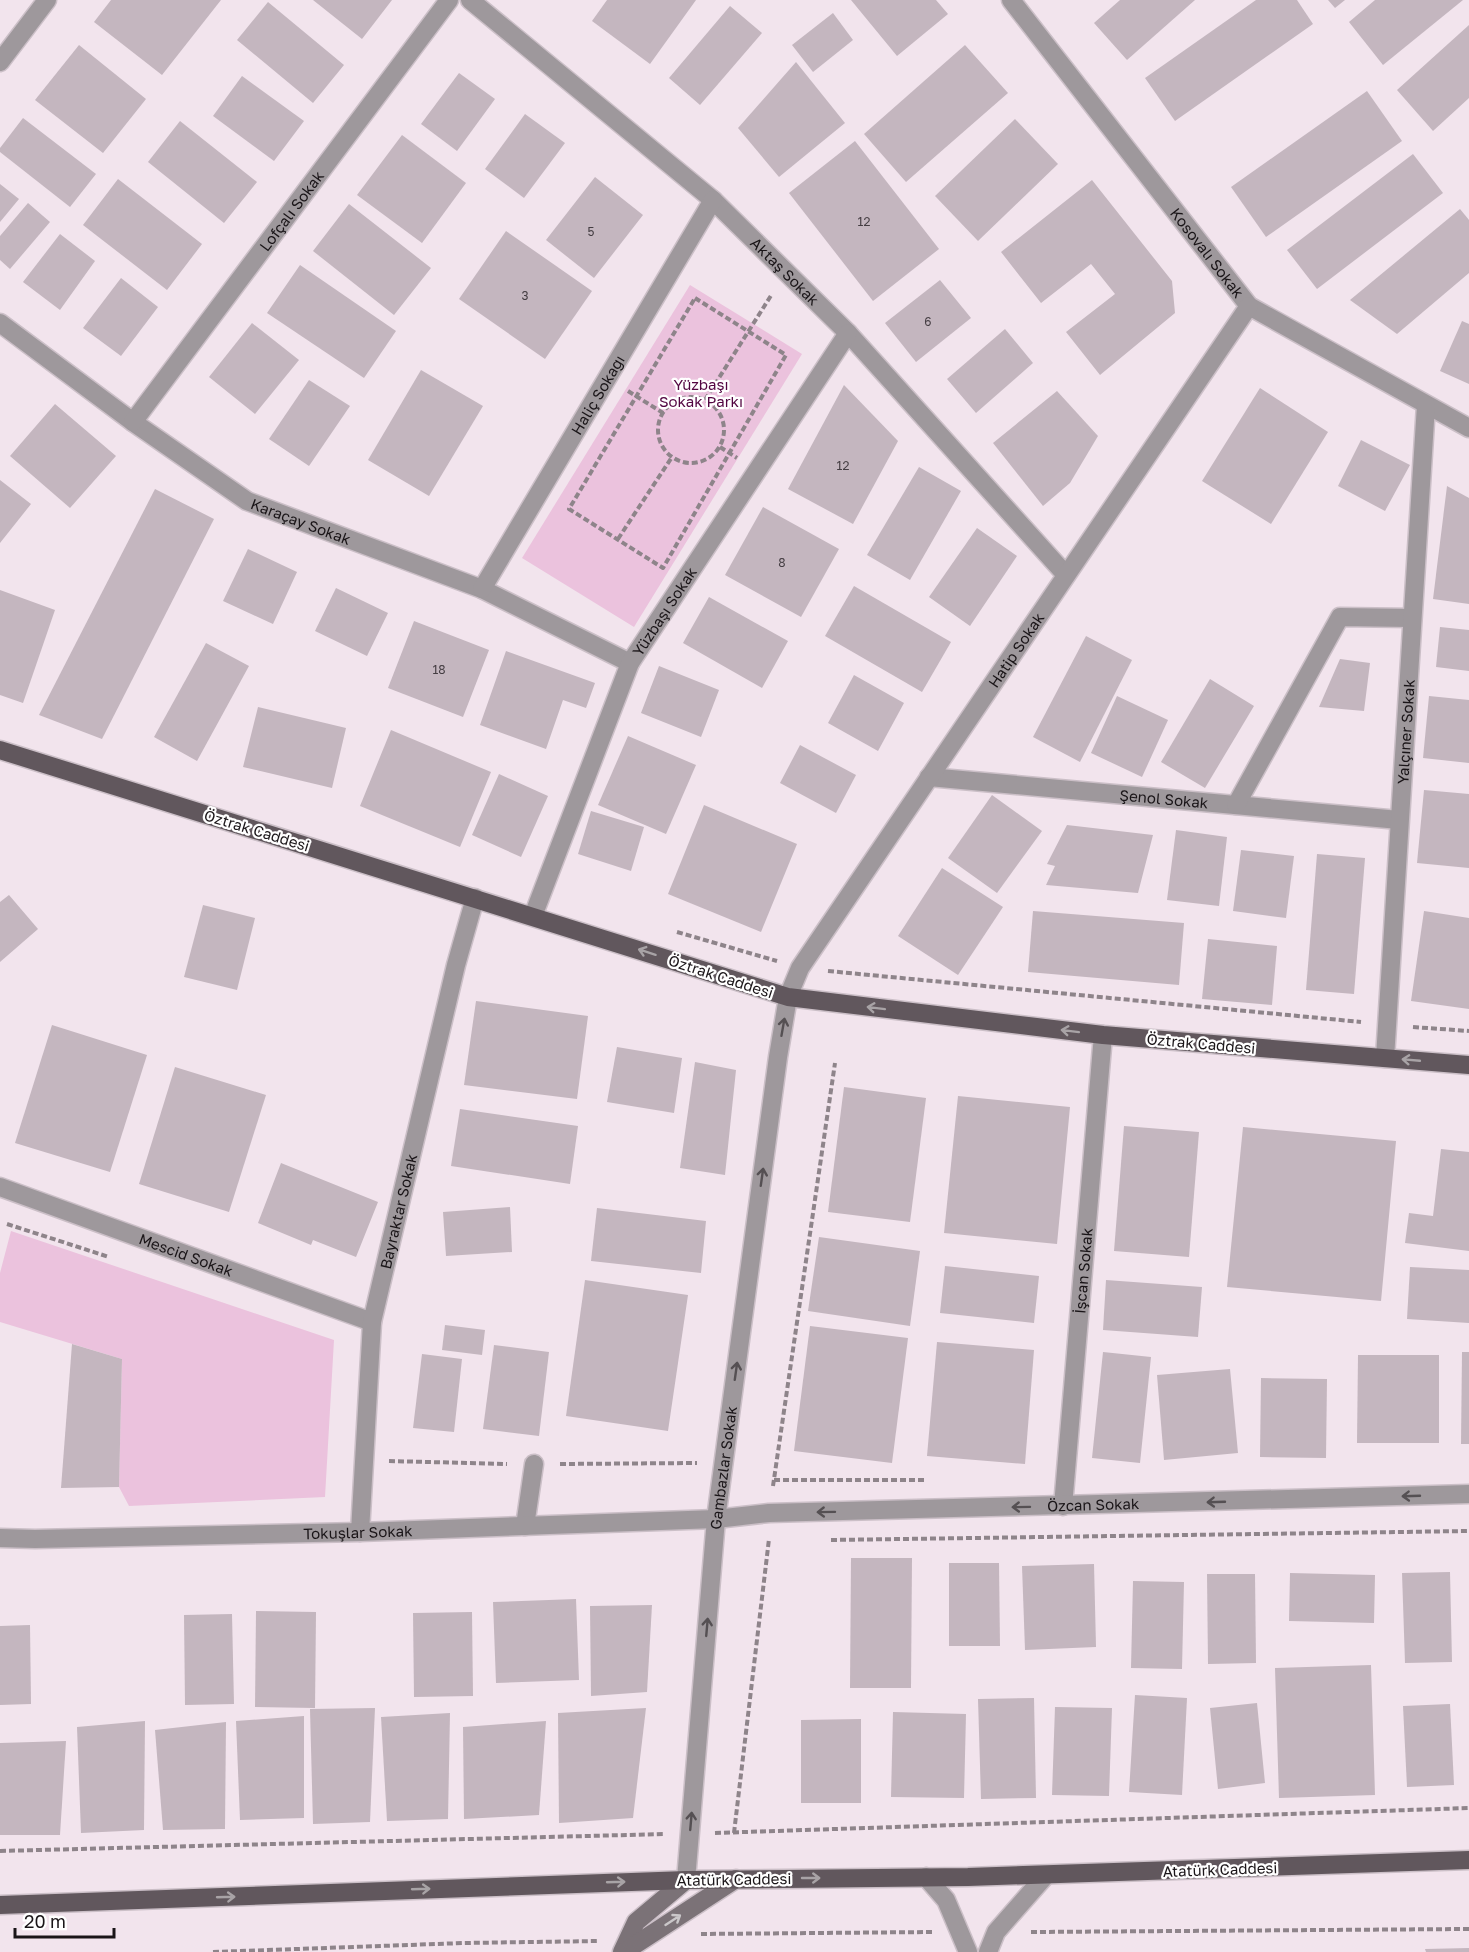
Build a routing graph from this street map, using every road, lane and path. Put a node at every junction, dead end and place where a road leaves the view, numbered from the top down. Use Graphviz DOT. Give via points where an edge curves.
graph roads {
  1 [pos="47,0"];
  2 [pos="449,0"];
  3 [pos="470,0"];
  4 [pos="1011,0"];
  5 [pos="0,62"];
  6 [pos="713,200"];
  7 [pos="785,272"];
  8 [pos="1249,306"];
  9 [pos="0,323"];
  10 [pos="749,332"];
  11 [pos="848,333"];
  12 [pos="607,379"];
  13 [pos="637,396"];
  14 [pos="705,400"];
  15 [pos="1426,405"];
  16 [pos="663,413"];
  17 [pos="133,422"];
  18 [pos="1469,428"];
  19 [pos="720,447"];
  20 [pos="729,453"];
  21 [pos="672,457"];
  22 [pos="741,460"];
  23 [pos="618,539"];
  24 [pos="1066,574"];
  25 [pos="482,590"];
  26 [pos="1411,618"];
  27 [pos="630,663"];
  28 [pos="0,750"];
  29 [pos="929,777"];
  30 [pos="1236,805"];
  31 [pos="1399,820"];
  32 [pos="475,898"];
  33 [pos="533,916"];
  34 [pos="667,929"];
  35 [pos="800,968"];
  36 [pos="788,997"];
  37 [pos="1387,1024"];
  38 [pos="1469,1031"];
  39 [pos="1103,1035"];
  40 [pos="1385,1058"];
  41 [pos="835,1063"];
  42 [pos="1469,1065"];
  43 [pos="0,1186"];
  44 [pos="7,1224"];
  45 [pos="117,1260"];
  46 [pos="372,1322"];
  47 [pos="534,1464"];
  48 [pos="1469,1494"];
  49 [pos="1063,1506"];
  50 [pos="769,1513"];
  51 [pos="716,1519"];
  52 [pos="525,1526"];
  53 [pos="1469,1531"];
  54 [pos="360,1532"];
  55 [pos="0,1538"];
  56 [pos="828,1540"];
  57 [pos="769,1541"];
  58 [pos="781,1541"];
  59 [pos="1469,1808"];
  60 [pos="690,1833"];
  61 [pos="734,1833"];
  62 [pos="0,1851"];
  63 [pos="1469,1860"];
  64 [pos="1046,1875"];
  65 [pos="926,1877"];
  66 [pos="736,1879"];
  67 [pos="686,1880"];
  68 [pos="0,1905"];
  69 [pos="1469,1929"];
  70 [pos="958,1932"];
  71 [pos="996,1932"];
  72 [pos="690,1934"];
  73 [pos="603,1941"];
  74 [pos="271,1950"];
  75 [pos="213,1952"];
  76 [pos="623,1952"];
  77 [pos="968,1952"];
  78 [pos="988,1952"];
  1 -- 5 [label="street"];
  2 -- 17 [label="street, Lofçalı Sokak"];
  3 -- 6 [label="street, Aktaş Sokak"];
  4 -- 8 [label="street, Kosovalı Sokak"];
  6 -- 7 [label="street, Aktaş Sokak"];
  6 -- 12 [label="street, Haliç Sokağı"];
  7 -- 10 [label="path"];
  7 -- 11 [label="street, Aktaş Sokak"];
  8 -- 15 [label="street, Kosovalı Sokak"];
  8 -- 24 [label="street, Hatip Sokak"];
  9 -- 17 [label="street, Karaçay Sokak"];
  10 -- 13 [label="path" via="695,298"];
  10 -- 14 [label="path"];
  10 -- 20 [label="path" via="786,355"];
  11 -- 24 [label="street, Aktaş Sokak"];
  11 -- 27 [label="street, Yüzbaşı Sokak"];
  12 -- 13 [label="path"];
  12 -- 25 [label="street, Haliç Sokağı"];
  13 -- 16 [label="path"];
  13 -- 23 [label="path" via="569,509"];
  14 -- 16 [label="path" via="678,400"];
  14 -- 19 [label="path" via="716,408 722,420 724,434"];
  15 -- 18 [label="street, Kosovalı Sokak"];
  15 -- 26 [label="street, Yalçıner Sokak"];
  16 -- 21 [label="path" via="658,433"];
  17 -- 25 [label="street, Karaçay Sokak" via="247,501"];
  19 -- 20 [label="path"];
  19 -- 21 [label="path" via="698,462"];
  20 -- 22 [label="path"];
  20 -- 23 [label="path" via="663,568"];
  21 -- 23 [label="path"];
  24 -- 29 [label="street, Hatip Sokak"];
  25 -- 27 [label="street, Karaçay Sokak"];
  26 -- 30 [label="street" via="1340,617"];
  26 -- 31 [label="street, Yalçıner Sokak"];
  27 -- 33 [label="street, Yüzbaşı Sokak"];
  28 -- 32 [label="main road, Öztrak Caddesi"];
  29 -- 30 [label="street, Şenol Sokak"];
  29 -- 35 [label="street, Hatip Sokak"];
  30 -- 31 [label="street, Şenol Sokak"];
  31 -- 37 [label="street, Yalçıner Sokak"];
  32 -- 33 [label="main road, Öztrak Caddesi"];
  32 -- 46 [label="street, Bayraktar Sokak"];
  36 -- 33 [label="main road, Öztrak Caddesi, one-way"];
  34 -- 35 [label="path"];
  35 -- 36 [label="street, Hatip Sokak"];
  35 -- 37 [label="path"];
  39 -- 36 [label="main road, Öztrak Caddesi, one-way"];
  51 -- 36 [label="street, Gambazlar Sokak, one-way"];
  37 -- 38 [label="path"];
  37 -- 40 [label="street, Yalçıner Sokak"];
  39 -- 40 [label="main road, Öztrak Caddesi"];
  39 -- 49 [label="street, İşcan Sokak"];
  42 -- 40 [label="main road, Öztrak Caddesi, one-way"];
  41 -- 50 [label="path"];
  43 -- 46 [label="street, Mescid Sokak"];
  44 -- 45 [label="path"];
  46 -- 54 [label="street, Bayraktar Sokak"];
  47 -- 52 [label="street"];
  48 -- 49 [label="street, Özcan Sokak, one-way"];
  49 -- 50 [label="street, Özcan Sokak, one-way"];
  50 -- 51 [label="street, Özcan Sokak"];
  50 -- 57 [label="path"];
  51 -- 52 [label="street, Tokuşlar Sokak"];
  60 -- 51 [label="street, Gambazlar Sokak, one-way"];
  52 -- 54 [label="street, Tokuşlar Sokak"];
  53 -- 56 [label="path"];
  54 -- 55 [label="street, Tokuşlar Sokak"];
  57 -- 58 [label="path"];
  57 -- 61 [label="path"];
  59 -- 61 [label="path"];
  60 -- 61 [label="path"];
  60 -- 62 [label="path"];
  60 -- 67 [label="street, Gambazlar Sokak"];
  63 -- 64 [label="main road, Atatürk Caddesi"];
  64 -- 65 [label="main road, Atatürk Caddesi"];
  64 -- 71 [label="street"];
  66 -- 65 [label="main road, Atatürk Caddesi, one-way"];
  65 -- 70 [label="street" via="946,1900"];
  66 -- 67 [label="main road, Atatürk Caddesi"];
  76 -- 66 [label="street, one-way"];
  68 -- 67 [label="main road, Atatürk Caddesi, one-way"];
  67 -- 76 [label="street" via="636,1922"];
  69 -- 71 [label="path"];
  70 -- 72 [label="path"];
  70 -- 77 [label="street"];
  71 -- 78 [label="street"];
  73 -- 74 [label="path"];
  74 -- 75 [label="path"];
}
